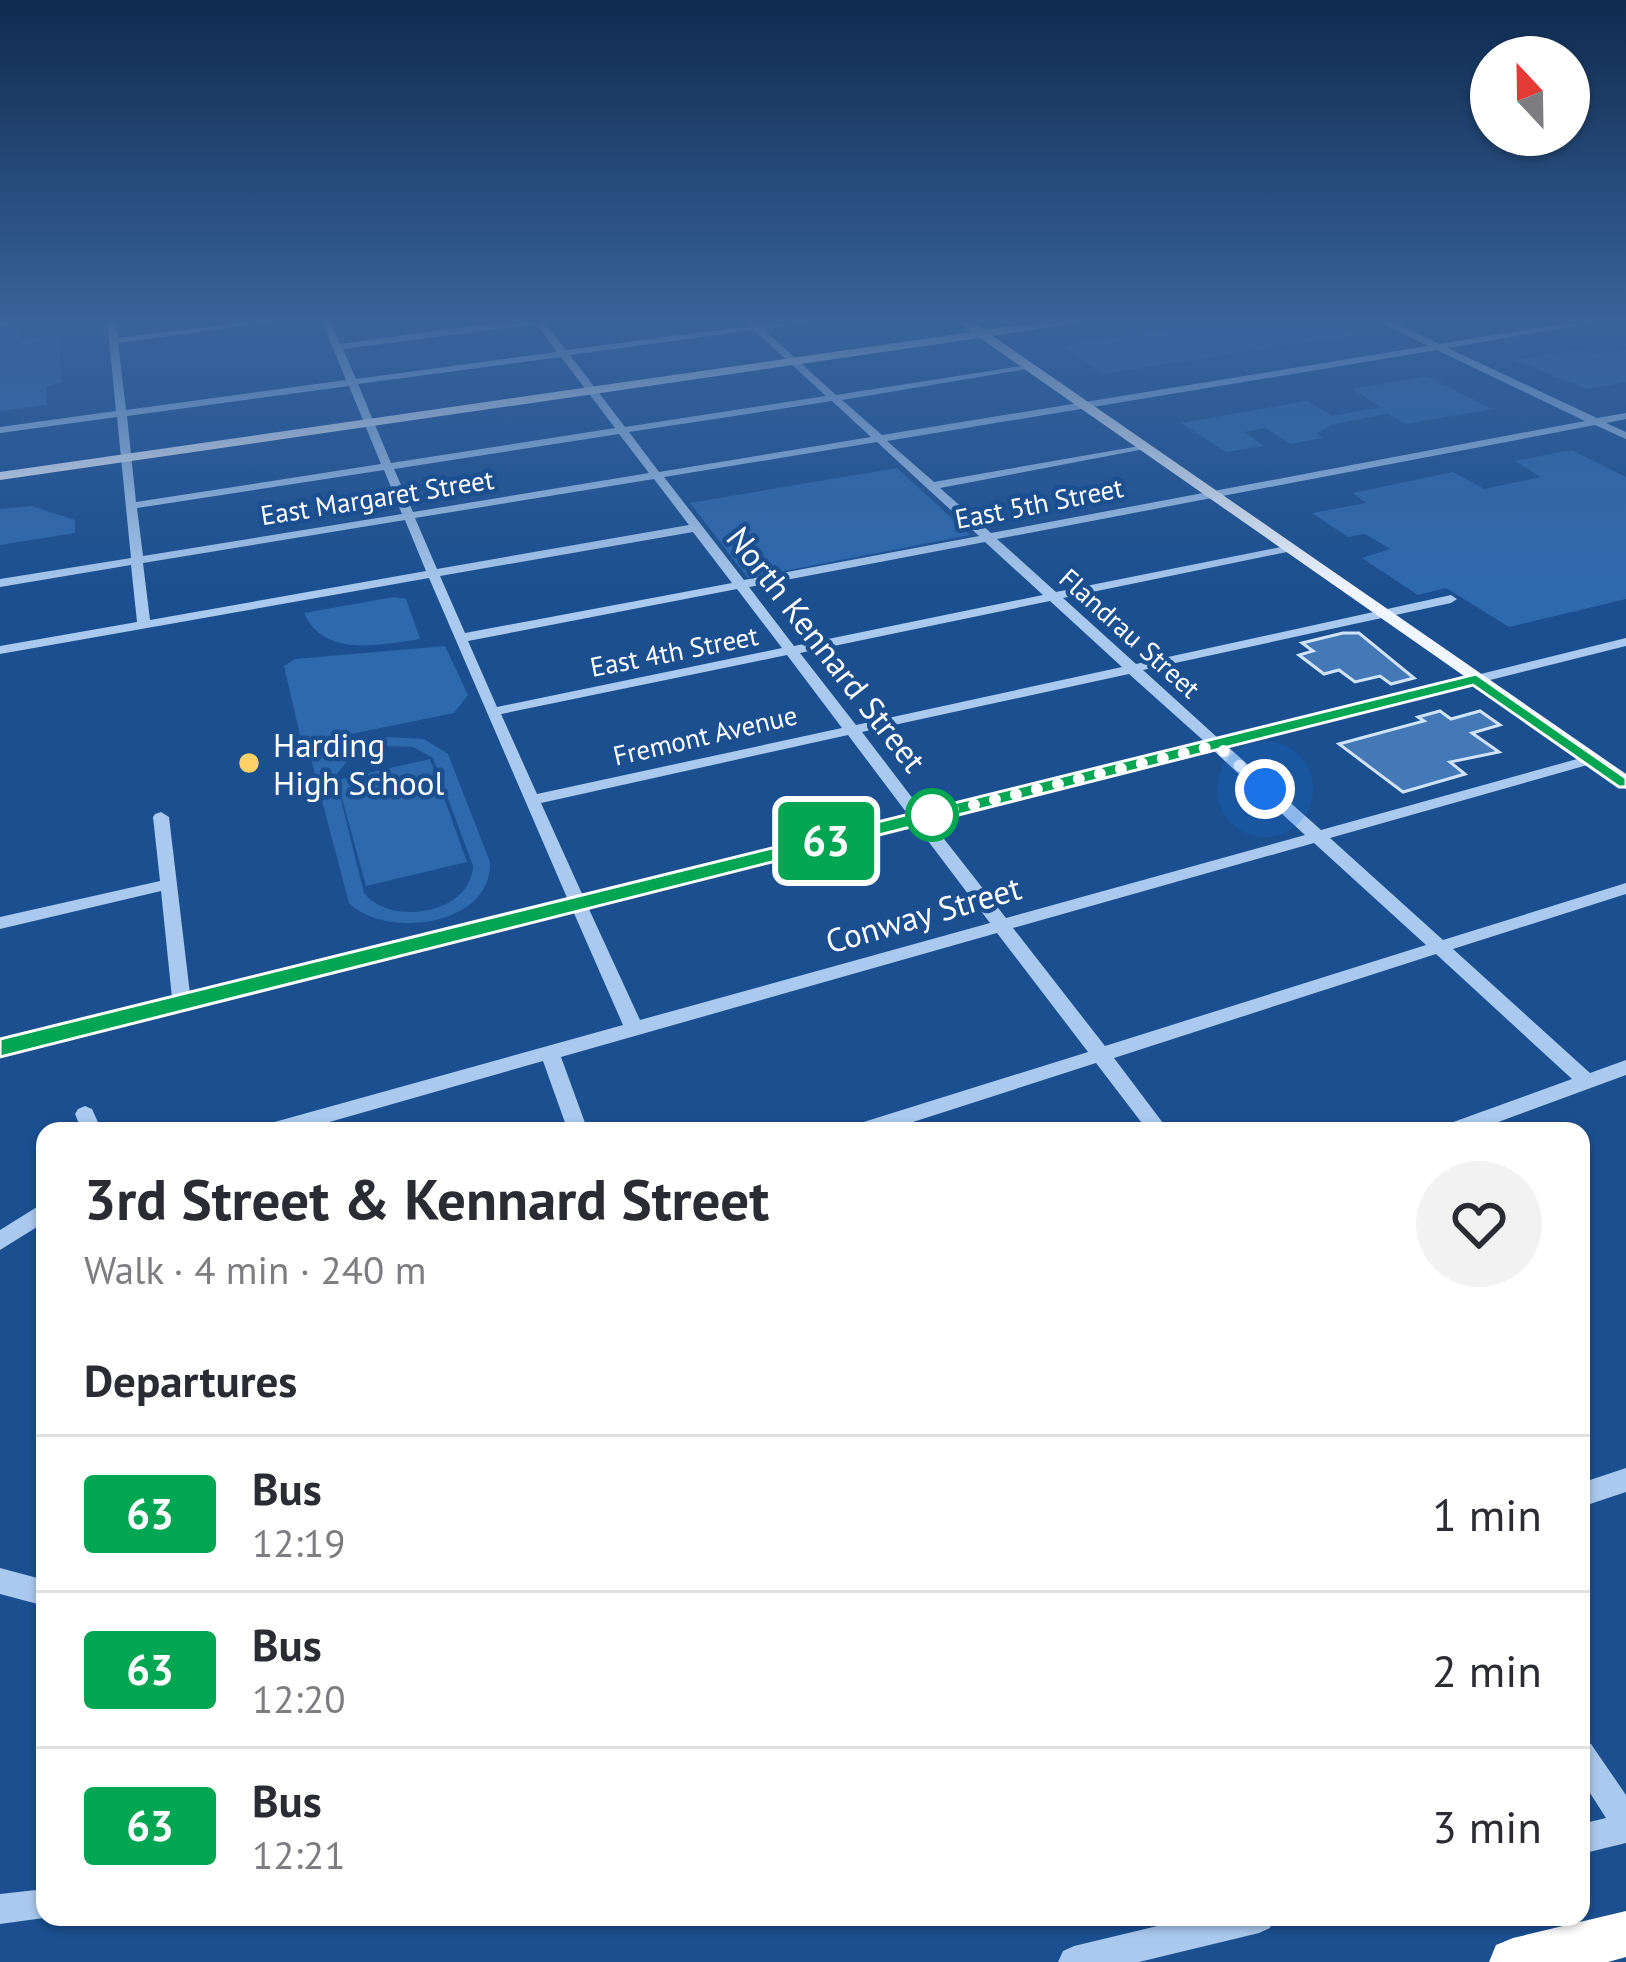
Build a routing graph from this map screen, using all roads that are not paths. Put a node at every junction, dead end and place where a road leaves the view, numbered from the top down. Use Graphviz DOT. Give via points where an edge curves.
graph roads {
  1 [pos="118,410"];
  2 [pos="150,410"];
  3 [pos="362,410"];
  4 [pos="461,410"];
  5 [pos="604,410"];
  6 [pos="753,410"];
  7 [pos="849,410"];
  8 [pos="1056,410"];
  9 [pos="1090,410"];
  10 [pos="1571,410"];
  11 [pos="118,414"];
  12 [pos="1626,416"];
  13 [pos="1597,422"];
  14 [pos="367,423"];
  15 [pos="0,430"];
  16 [pos="620,430"];
  17 [pos="1626,436"];
  18 [pos="881,439"];
  19 [pos="1145,448"];
  20 [pos="124,458"];
  21 [pos="386,466"];
  22 [pos="0,476"];
  23 [pos="656,476"];
  24 [pos="932,486"];
  25 [pos="1212,495"];
  26 [pos="130,506"];
  27 [pos="408,517"];
  28 [pos="694,527"];
  29 [pos="989,537"];
  30 [pos="1287,548"];
  31 [pos="136,561"];
  32 [pos="434,574"];
  33 [pos="0,584"];
  34 [pos="740,585"];
  35 [pos="1055,597"];
  36 [pos="1451,599"];
  37 [pos="1379,611"];
  38 [pos="143,625"];
  39 [pos="461,638"];
  40 [pos="1626,642"];
  41 [pos="0,650"];
  42 [pos="792,652"];
  43 [pos="1131,667"];
  44 [pos="1476,679"];
  45 [pos="492,712"];
  46 [pos="852,730"];
  47 [pos="1217,745"];
  48 [pos="1593,760"];
  49 [pos="1626,782"];
  50 [pos="533,800"];
  51 [pos="161,817"];
  52 [pos="920,818"];
  53 [pos="1318,837"];
  54 [pos="170,884"];
  55 [pos="1626,888"];
  56 [pos="577,904"];
  57 [pos="0,923"];
  58 [pos="1004,925"];
  59 [pos="1439,947"];
  60 [pos="182,1003"];
  61 [pos="634,1028"];
  62 [pos="0,1048"];
  63 [pos="550,1053"];
  64 [pos="1102,1054"];
  65 [pos="1626,1067"];
  66 [pos="1587,1082"];
  67 [pos="303,1122"];
  68 [pos="575,1122"];
  69 [pos="889,1122"];
  70 [pos="1152,1122"];
  71 [pos="1477,1122"];
  72 [pos="36,1217"];
  73 [pos="0,1241"];
  74 [pos="1626,1480"];
  75 [pos="1590,1493"];
  76 [pos="0,1581"];
  77 [pos="36,1591"];
  78 [pos="1590,1768"];
  79 [pos="1626,1824"];
  80 [pos="1590,1836"];
  81 [pos="36,1905"];
  82 [pos="0,1910"];
  83 [pos="1222,1926"];
  84 [pos="1626,1934"];
  85 [pos="1074,1962"];
  86 [pos="1513,1962"];
  1 -- 11 [label="street"];
  2 -- 11 [label="street"];
  3 -- 14 [label="street"];
  4 -- 14 [label="main road"];
  5 -- 16 [label="street, North Kennard Street"];
  6 -- 16 [label="street"];
  7 -- 18 [label="street, Flandrau Street"];
  8 -- 18 [label="street, East Margaret Street"];
  9 -- 19 [label="main road"];
  10 -- 13 [label="street"];
  11 -- 15 [label="street"];
  11 -- 20 [label="street"];
  12 -- 13 [label="street, East 5th Street"];
  13 -- 17 [label="street"];
  13 -- 25 [label="street, East 5th Street"];
  14 -- 20 [label="main road"];
  14 -- 21 [label="street"];
  16 -- 21 [label="street"];
  16 -- 23 [label="street, North Kennard Street"];
  18 -- 23 [label="street, East Margaret Street"];
  18 -- 24 [label="street, Flandrau Street"];
  19 -- 24 [label="street"];
  19 -- 25 [label="main road"];
  20 -- 22 [label="main road"];
  20 -- 26 [label="street"];
  21 -- 26 [label="street"];
  21 -- 27 [label="street"];
  23 -- 27 [label="street, East Margaret Street"];
  23 -- 28 [label="street, North Kennard Street"];
  24 -- 29 [label="street, Flandrau Street"];
  25 -- 29 [label="street, East 5th Street"];
  25 -- 30 [label="main road"];
  26 -- 31 [label="street"];
  27 -- 31 [label="street, East Margaret Street"];
  27 -- 32 [label="street"];
  28 -- 32 [label="street"];
  28 -- 34 [label="street, North Kennard Street"];
  29 -- 34 [label="street, East 5th Street"];
  29 -- 35 [label="street, Flandrau Street"];
  30 -- 35 [label="street, East 4th Street"];
  30 -- 37 [label="main road"];
  31 -- 33 [label="street, East Margaret Street"];
  31 -- 38 [label="street"];
  32 -- 38 [label="street"];
  32 -- 39 [label="street"];
  34 -- 39 [label="street, East 5th Street"];
  34 -- 42 [label="street, North Kennard Street"];
  35 -- 42 [label="street, East 4th Street"];
  35 -- 43 [label="street, Flandrau Street"];
  36 -- 37 [label="street, Fremont Avenue"];
  37 -- 43 [label="street, Fremont Avenue"];
  37 -- 44 [label="main road"];
  38 -- 41 [label="street"];
  39 -- 45 [label="street"];
  40 -- 44 [label="street"];
  42 -- 45 [label="street, East 4th Street"];
  42 -- 46 [label="street, North Kennard Street"];
  43 -- 46 [label="street, Fremont Avenue"];
  43 -- 47 [label="street, Flandrau Street"];
  44 -- 47 [label="street"];
  44 -- 48 [label="main road"];
  45 -- 50 [label="street"];
  46 -- 50 [label="street, Fremont Avenue"];
  46 -- 52 [label="street, North Kennard Street"];
  47 -- 52 [label="street"];
  47 -- 53 [label="street, Flandrau Street"];
  48 -- 49 [label="main road"];
  48 -- 53 [label="street, Conway Street"];
  50 -- 56 [label="street"];
  51 -- 54 [label="street"];
  52 -- 56 [label="street"];
  52 -- 58 [label="street, North Kennard Street"];
  53 -- 58 [label="street, Conway Street"];
  53 -- 59 [label="street, Flandrau Street"];
  54 -- 57 [label="street"];
  54 -- 60 [label="street"];
  55 -- 59 [label="street"];
  56 -- 60 [label="street"];
  56 -- 61 [label="street"];
  58 -- 61 [label="street, Conway Street"];
  58 -- 64 [label="street, North Kennard Street"];
  59 -- 64 [label="street"];
  59 -- 66 [label="street, Flandrau Street"];
  60 -- 62 [label="street"];
  61 -- 63 [label="street, Conway Street"];
  63 -- 67 [label="street, Conway Street"];
  63 -- 68 [label="street"];
  64 -- 69 [label="street"];
  64 -- 70 [label="street, North Kennard Street"];
  65 -- 66 [label="street"];
  66 -- 71 [label="street"];
  72 -- 73 [label="street"];
  74 -- 75 [label="street"];
  76 -- 77 [label="street"];
  78 -- 79 [label="street"];
  79 -- 80 [label="street"];
  81 -- 82 [label="street"];
  83 -- 85 [label="street"];
  84 -- 86 [label="highway"];
}
